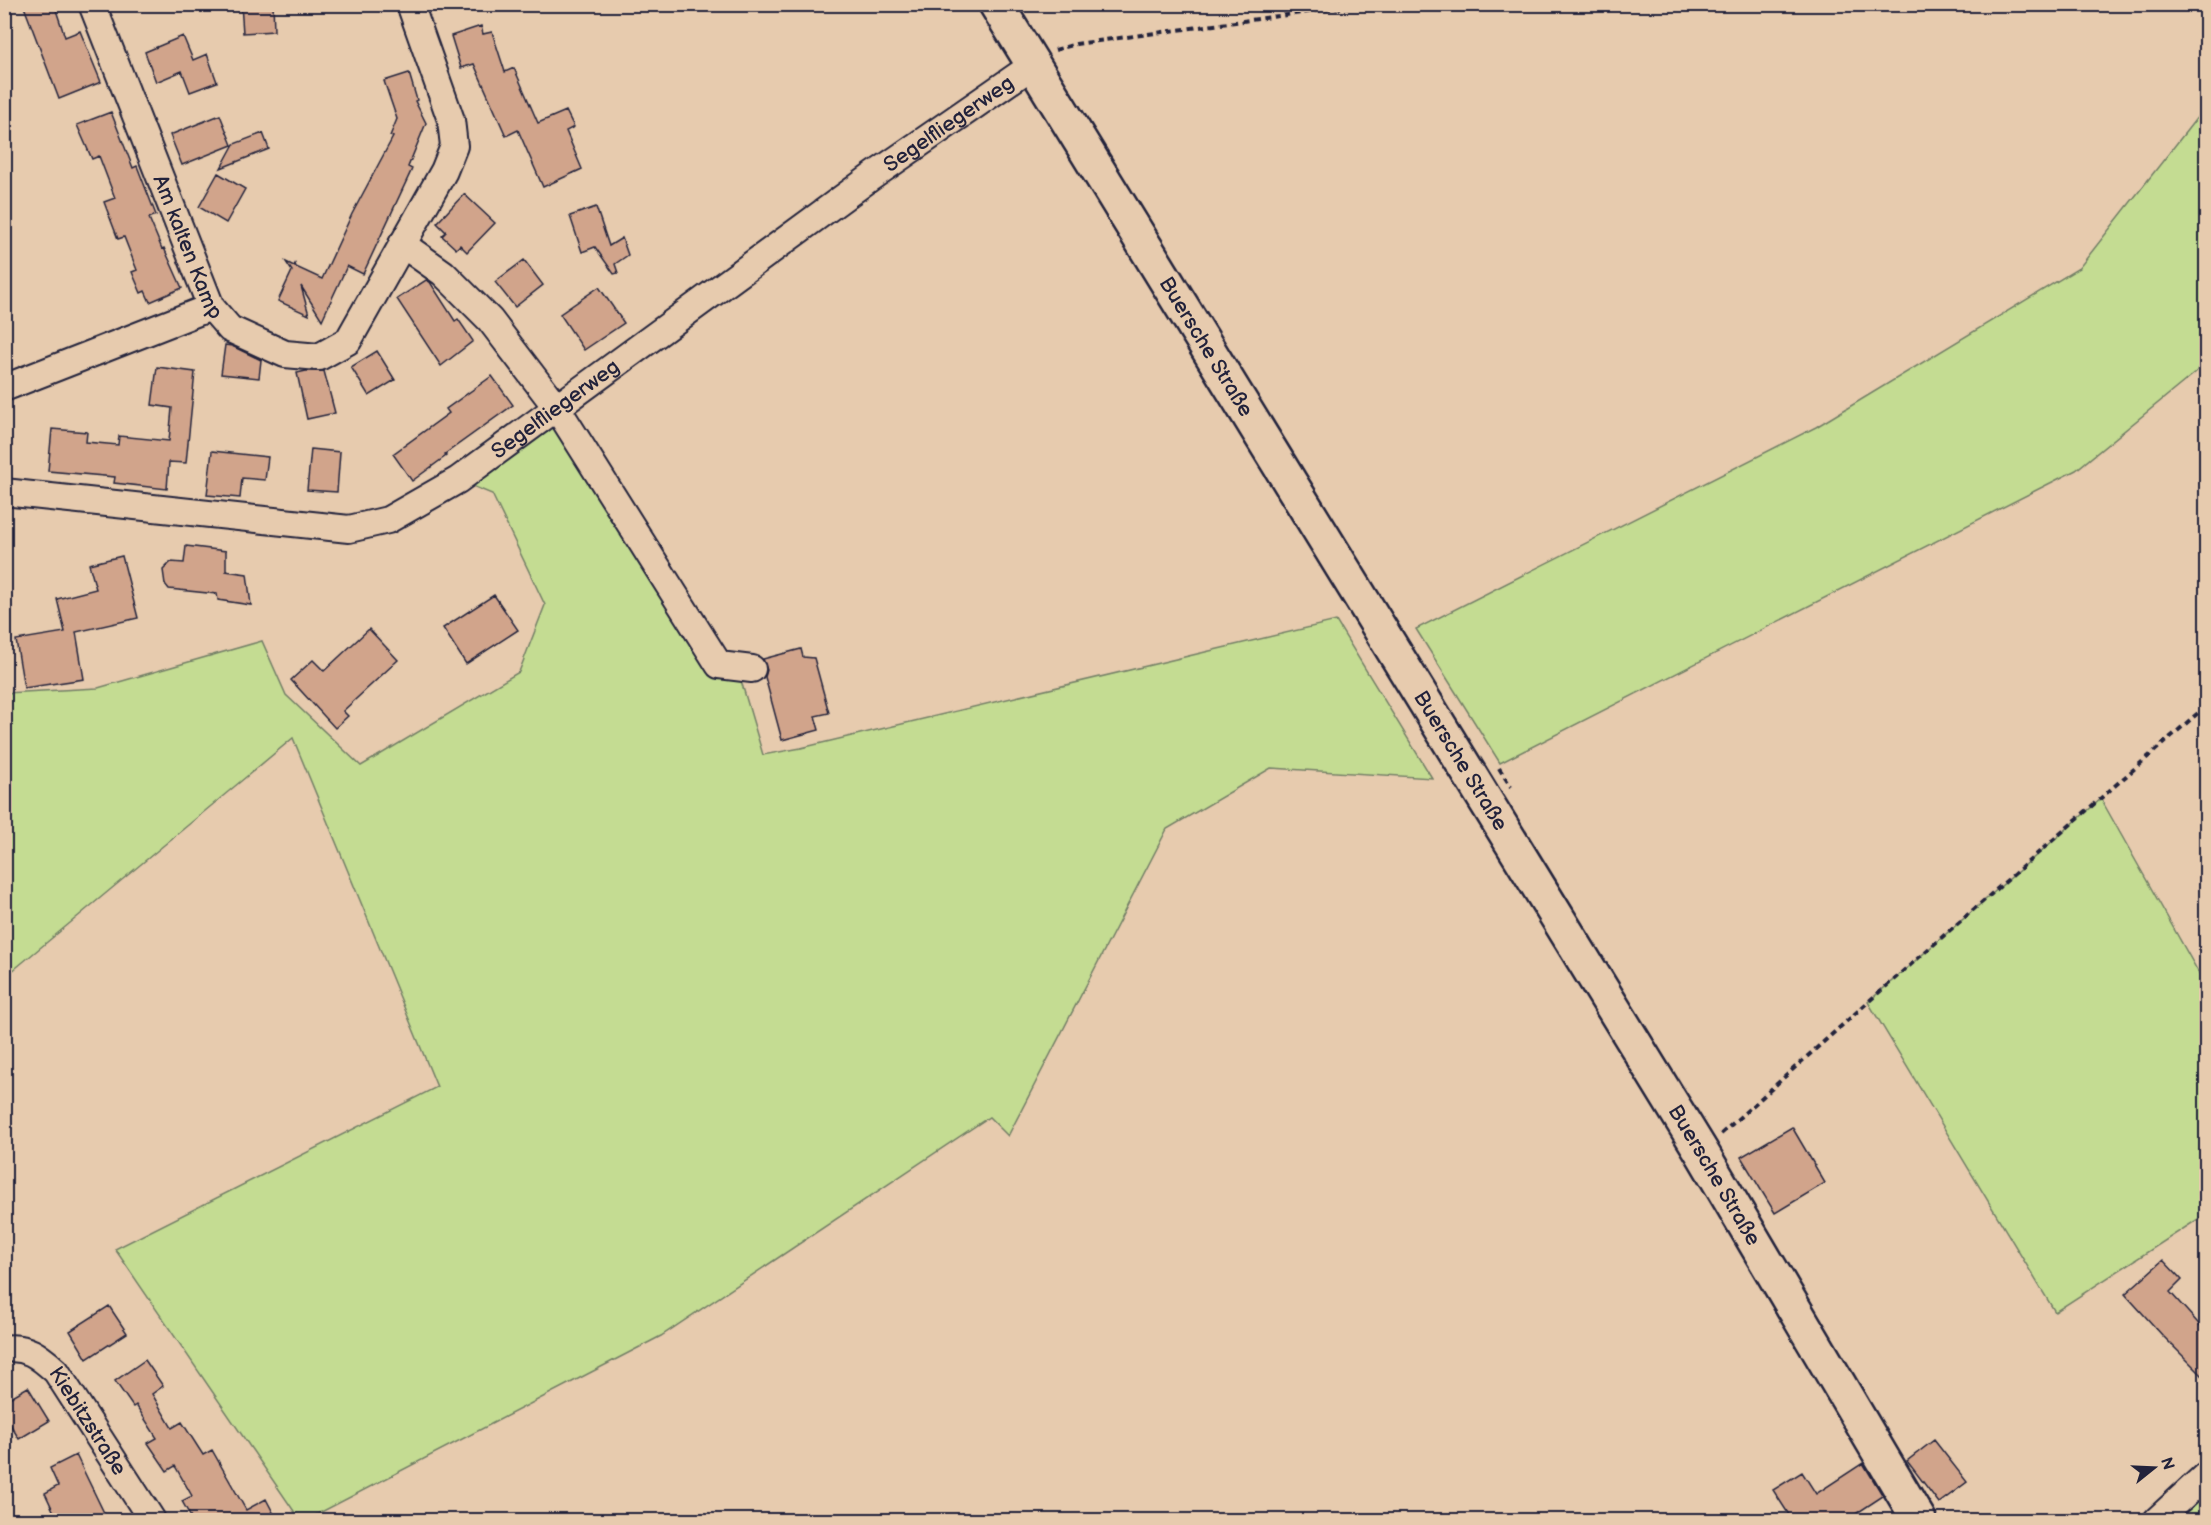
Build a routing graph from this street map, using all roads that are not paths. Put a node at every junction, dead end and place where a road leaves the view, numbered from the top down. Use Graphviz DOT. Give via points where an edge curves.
graph roads {
  1 [pos="92,4"];
  2 [pos="410,4"];
  3 [pos="996,4"];
  4 [pos="1040,58"];
  5 [pos="402,244"];
  6 [pos="211,307"];
  7 [pos="4,388"];
  8 [pos="557,408"];
  9 [pos="4,492"];
  10 [pos="752,669"];
  11 [pos="4,1349"];
  12 [pos="2206,1475"];
  13 [pos="152,1521"];
  14 [pos="1919,1521"];
  15 [pos="2157,1521"];
  1 -- 6 [label="street, Am kalten Kamp"];
  2 -- 5 [label="street, Am kalten Kamp" via="451,120 454,146"];
  3 -- 4 [label="main road, Buersche Straße"];
  4 -- 8 [label="street, Segelfliegerweg"];
  4 -- 14 [label="main road, Buersche Straße" via="1701,1151"];
  5 -- 6 [label="street, Am kalten Kamp" via="348,341 320,357 285,354 230,329"];
  5 -- 8 [label="street" via="443,273 490,320"];
  6 -- 7 [label="street"];
  8 -- 9 [label="street, Segelfliegerweg" via="458,480 388,520 349,529"];
  8 -- 10 [label="street" via="719,665"];
  11 -- 13 [label="street, Kiebitzstraße" via="34,1352 56,1371"];
  12 -- 15 [label="street"];
}
